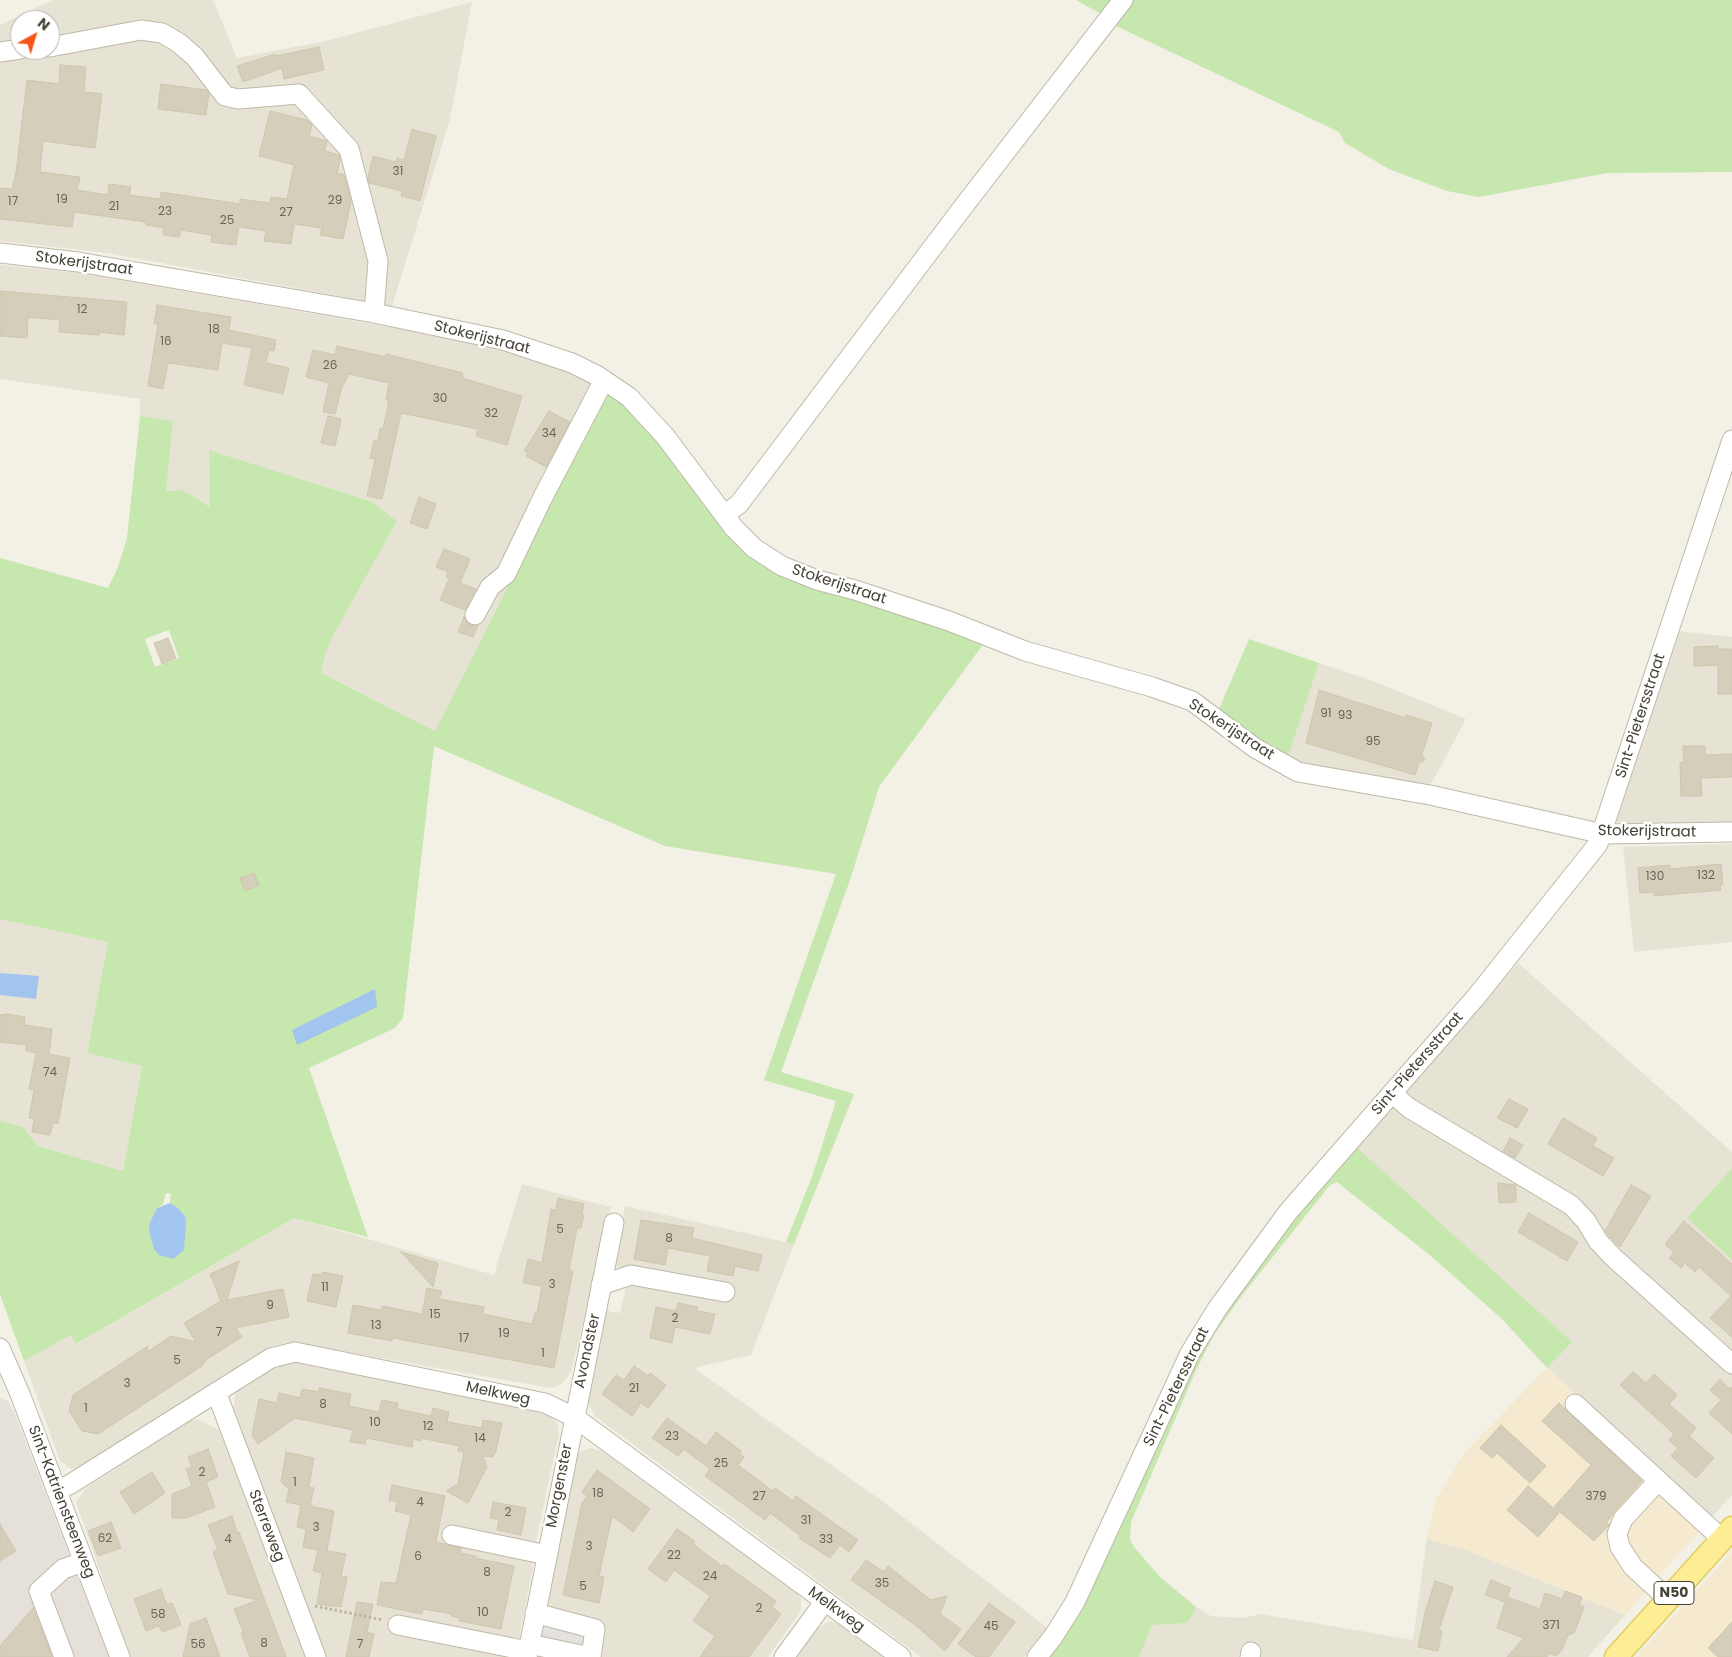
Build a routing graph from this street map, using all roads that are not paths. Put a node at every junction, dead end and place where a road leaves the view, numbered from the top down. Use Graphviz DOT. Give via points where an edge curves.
graph roads {
  1 [pos="1123,0"];
  2 [pos="60,44"];
  3 [pos="0,253"];
  4 [pos="374,313"];
  5 [pos="604,380"];
  6 [pos="1732,440"];
  7 [pos="724,515"];
  8 [pos="475,615"];
  9 [pos="1732,832"];
  10 [pos="1603,834"];
  11 [pos="1392,1093"];
  12 [pos="614,1223"];
  13 [pos="601,1285"];
  14 [pos="725,1292"];
  15 [pos="0,1348"];
  16 [pos="1732,1364"];
  17 [pos="216,1394"];
  18 [pos="1575,1404"];
  19 [pos="574,1417"];
  20 [pos="1658,1481"];
  21 [pos="56,1490"];
  22 [pos="1727,1534"];
  23 [pos="452,1535"];
  24 [pos="547,1555"];
  25 [pos="83,1562"];
  26 [pos="1668,1599"];
  27 [pos="825,1601"];
  28 [pos="535,1614"];
  29 [pos="398,1625"];
  30 [pos="528,1651"];
  31 [pos="64,1657"];
  32 [pos="120,1657"];
  33 [pos="316,1657"];
  34 [pos="784,1657"];
  35 [pos="901,1657"];
  36 [pos="1037,1657"];
  37 [pos="1616,1657"];
  1 -- 7 [label="street" via="739,504"];
  2 -- 4 [label="street" via="141,30 162,33 194,57 225,96 238,99 299,94 349,150 378,260"];
  3 -- 4 [label="street, Stokerijstraat" via="78,262"];
  4 -- 5 [label="street, Stokerijstraat" via="504,340 572,363"];
  5 -- 7 [label="street, Stokerijstraat" via="628,397 665,436"];
  5 -- 8 [label="street" via="506,574 490,587"];
  6 -- 10 [label="street, Sint-Pietersstraat"];
  7 -- 10 [label="street, Stokerijstraat" via="754,548 782,566 1025,650 1192,701 1255,748 1298,772 1430,795"];
  9 -- 10 [label="street, Stokerijstraat"];
  10 -- 11 [label="street, Sint-Pietersstraat" via="1504,964"];
  11 -- 16 [label="street" via="1408,1108 1571,1205 1613,1257"];
  11 -- 36 [label="street, Sint-Pietersstraat" via="1288,1212 1217,1309 1190,1353 1075,1602"];
  12 -- 13 [label="street, Avondster"];
  13 -- 14 [label="street" via="631,1275"];
  13 -- 19 [label="street, Avondster"];
  15 -- 21 [label="street, Sint-Katriensteenweg"];
  17 -- 19 [label="street, Melkweg" via="271,1358 295,1352 544,1403"];
  17 -- 21 [label="street, Melkweg"];
  17 -- 33 [label="street, Sterreweg"];
  18 -- 20 [label="street"];
  19 -- 24 [label="street, Morgenster"];
  19 -- 27 [label="street, Melkweg"];
  20 -- 22 [label="street"];
  20 -- 26 [label="street" via="1623,1519 1617,1534 1620,1547 1633,1567"];
  21 -- 25 [label="street, Sint-Katriensteenweg"];
  22 -- 26 [label="main road, N50"];
  23 -- 24 [label="street"];
  24 -- 28 [label="street, Morgenster"];
  25 -- 31 [label="street" via="63,1569 39,1591"];
  25 -- 32 [label="street, Sint-Katriensteenweg"];
  26 -- 37 [label="main road, N50"];
  27 -- 34 [label="street"];
  27 -- 35 [label="street, Melkweg"];
  28 -- 30 [label="street, Morgenster"];
  28 -- 30 [label="street" via="595,1629 591,1657"];
  29 -- 30 [label="street"];
}
